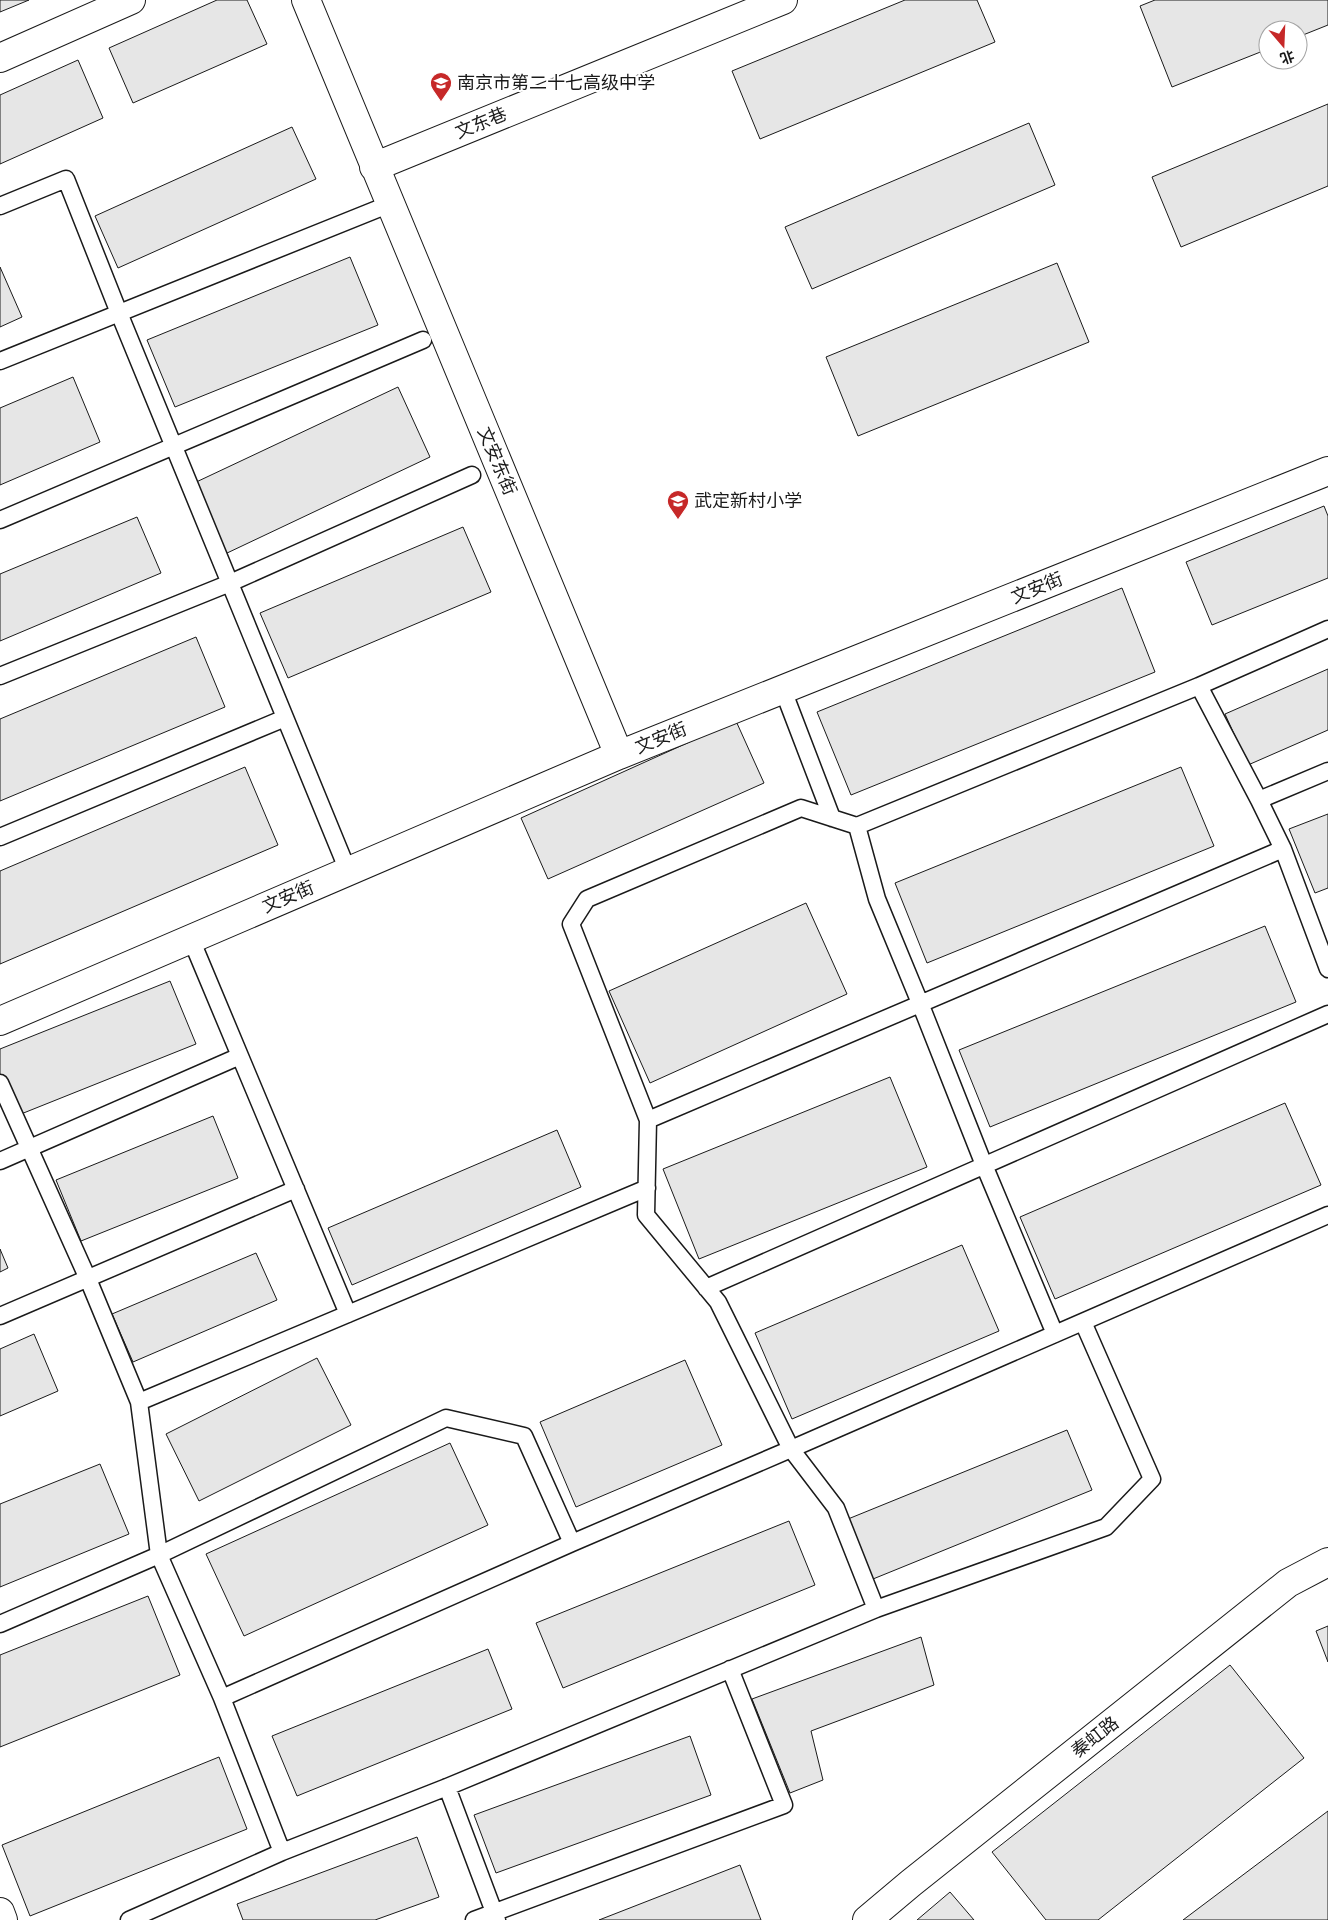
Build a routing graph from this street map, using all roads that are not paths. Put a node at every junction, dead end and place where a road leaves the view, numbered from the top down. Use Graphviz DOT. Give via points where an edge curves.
graph roads {
  1 [pos="131,0"];
  2 [pos="306,0"];
  3 [pos="783,0"];
  4 [pos="0,58"];
  5 [pos="374,167"];
  6 [pos="390,204"];
  7 [pos="0,206"];
  8 [pos="119,313"];
  9 [pos="423,340"];
  10 [pos="0,361"];
  11 [pos="174,446"];
  12 [pos="1328,471"];
  13 [pos="472,475"];
  14 [pos="0,520"];
  15 [pos="230,583"];
  16 [pos="1328,629"];
  17 [pos="0,676"];
  18 [pos="1199,686"];
  19 [pos="783,690"];
  20 [pos="285,718"];
  21 [pos="619,755"];
  22 [pos="1328,771"];
  23 [pos="1259,800"];
  24 [pos="832,818"];
  25 [pos="857,826"];
  26 [pos="0,837"];
  27 [pos="1282,849"];
  28 [pos="348,871"];
  29 [pos="191,939"];
  30 [pos="1328,969"];
  31 [pos="920,1003"];
  32 [pos="1328,1014"];
  33 [pos="0,1021"];
  34 [pos="240,1056"];
  35 [pos="0,1083"];
  36 [pos="648,1120"];
  37 [pos="29,1148"];
  38 [pos="0,1161"];
  39 [pos="984,1165"];
  40 [pos="647,1188"];
  41 [pos="296,1190"];
  42 [pos="1328,1215"];
  43 [pos="88,1279"];
  44 [pos="706,1288"];
  45 [pos="348,1314"];
  46 [pos="0,1316"];
  47 [pos="1083,1322"];
  48 [pos="1055,1334"];
  49 [pos="140,1402"];
  50 [pos="791,1449"];
  51 [pos="572,1543"];
  52 [pos="159,1555"];
  53 [pos="1328,1562"];
  54 [pos="876,1609"];
  55 [pos="0,1624"];
  56 [pos="730,1669"];
  57 [pos="222,1698"];
  58 [pos="447,1787"];
  59 [pos="282,1852"];
  60 [pos="0,1912"];
  61 [pos="496,1916"];
  62 [pos="3,1920"];
  63 [pos="129,1920"];
  64 [pos="474,1920"];
  65 [pos="867,1920"];
  1 -- 4 [label="street"];
  2 -- 5 [label="street, 文安东街"];
  3 -- 5 [label="street, 文东巷"];
  5 -- 6 [label="street, 文安东街"];
  6 -- 8 [label="lane"];
  6 -- 21 [label="street, 文安东街"];
  7 -- 8 [label="lane" via="66,180"];
  8 -- 10 [label="lane"];
  8 -- 11 [label="lane"];
  9 -- 11 [label="lane"];
  11 -- 14 [label="lane"];
  11 -- 15 [label="lane"];
  12 -- 19 [label="street, 文安街"];
  13 -- 15 [label="lane"];
  15 -- 17 [label="lane"];
  15 -- 20 [label="lane"];
  16 -- 18 [label="lane"];
  18 -- 23 [label="lane"];
  18 -- 25 [label="lane"];
  19 -- 21 [label="street, 文安街"];
  19 -- 24 [label="lane"];
  20 -- 26 [label="lane"];
  20 -- 28 [label="lane"];
  21 -- 28 [label="street, 文安街"];
  22 -- 23 [label="lane"];
  23 -- 27 [label="lane"];
  24 -- 25 [label="lane"];
  24 -- 36 [label="lane" via="801,808 587,899 571,924"];
  25 -- 31 [label="lane" via="877,899"];
  27 -- 30 [label="lane"];
  27 -- 31 [label="lane"];
  28 -- 29 [label="street, 文安街"];
  29 -- 33 [label="street, 文安街"];
  29 -- 34 [label="lane"];
  31 -- 36 [label="lane"];
  31 -- 39 [label="lane"];
  32 -- 39 [label="lane"];
  34 -- 37 [label="lane"];
  34 -- 41 [label="lane"];
  35 -- 37 [label="lane"];
  36 -- 40 [label="lane"];
  37 -- 38 [label="lane"];
  37 -- 43 [label="lane"];
  39 -- 44 [label="lane"];
  39 -- 48 [label="lane"];
  40 -- 44 [label="lane" via="646,1215"];
  40 -- 45 [label="lane"];
  41 -- 43 [label="lane"];
  41 -- 45 [label="lane"];
  42 -- 47 [label="lane"];
  43 -- 46 [label="lane"];
  43 -- 49 [label="lane"];
  44 -- 50 [label="lane" via="718,1302"];
  45 -- 49 [label="lane"];
  47 -- 48 [label="lane"];
  47 -- 54 [label="lane" via="1152,1479 1106,1527"];
  48 -- 50 [label="lane"];
  49 -- 52 [label="lane"];
  50 -- 51 [label="lane"];
  50 -- 54 [label="lane" via="836,1508"];
  51 -- 52 [label="lane" via="524,1436 446,1418"];
  51 -- 57 [label="lane"];
  52 -- 55 [label="lane"];
  52 -- 57 [label="lane"];
  53 -- 65 [label="street, 秦虹路" via="1288,1583"];
  54 -- 56 [label="lane"];
  56 -- 58 [label="lane"];
  56 -- 61 [label="lane" via="784,1805"];
  57 -- 59 [label="lane"];
  58 -- 59 [label="lane"];
  58 -- 61 [label="lane"];
  59 -- 63 [label="lane"];
  60 -- 62 [label="street"];
  61 -- 64 [label="lane"];
}
